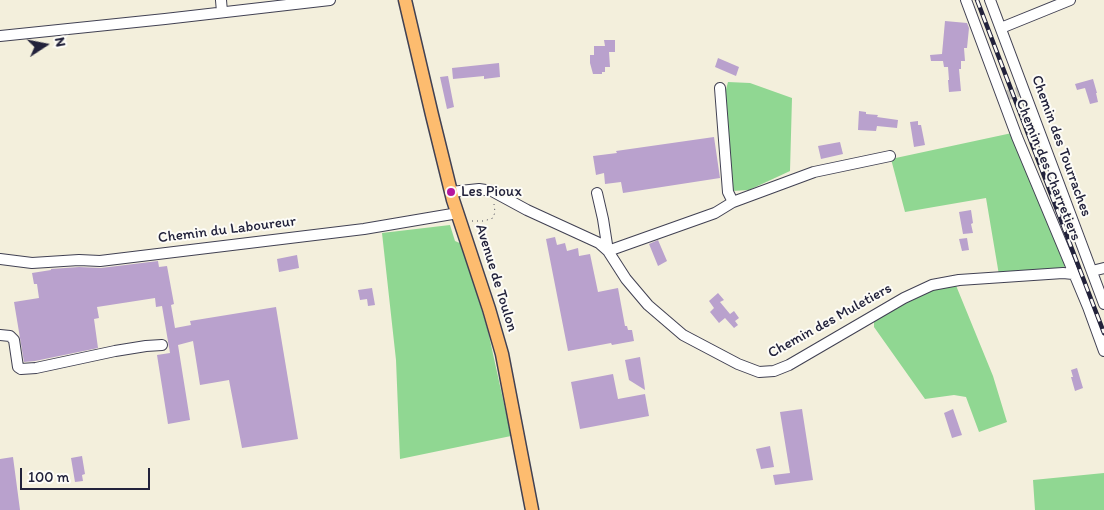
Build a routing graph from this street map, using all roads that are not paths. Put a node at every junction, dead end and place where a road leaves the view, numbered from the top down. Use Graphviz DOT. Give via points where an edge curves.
graph roads {
  1 [pos="221,0"];
  2 [pos="330,0"];
  3 [pos="405,0"];
  4 [pos="966,0"];
  5 [pos="990,0"];
  6 [pos="1070,0"];
  7 [pos="222,12"];
  8 [pos="1001,28"];
  9 [pos="0,36"];
  10 [pos="720,88"];
  11 [pos="890,156"];
  12 [pos="451,192"];
  13 [pos="597,193"];
  14 [pos="733,202"];
  15 [pos="460,218"];
  16 [pos="608,251"];
  17 [pos="0,259"];
  18 [pos="1104,268"];
  19 [pos="1092,271"];
  20 [pos="1074,274"];
  21 [pos="1104,304"];
  22 [pos="0,335"];
  23 [pos="162,345"];
  24 [pos="1104,351"];
  25 [pos="532,510"];
  1 -- 7 [label="street"];
  2 -- 7 [label="street"];
  3 -- 12 [label="main road, Avenue de Toulon"];
  4 -- 20 [label="street, Chemin des Charretiers" via="1017,137"];
  5 -- 8 [label="street, Chemin des Tourraches"];
  6 -- 8 [label="street"];
  7 -- 9 [label="street"];
  8 -- 19 [label="street, Chemin des Tourraches"];
  10 -- 14 [label="street" via="728,192"];
  11 -- 14 [label="street" via="814,172"];
  12 -- 15 [label="main road, Avenue de Toulon"];
  12 -- 16 [label="street, Chemin des Muletiers" via="492,191"];
  13 -- 16 [label="street"];
  14 -- 16 [label="street" via="715,213"];
  15 -- 17 [label="street, Chemin du Laboureur" via="100,261 32,263"];
  15 -- 25 [label="main road, Avenue de Toulon" via="502,354"];
  16 -- 20 [label="street, Chemin des Muletiers" via="648,305 683,335 758,372 774,371 788,365 932,285 959,280"];
  18 -- 19 [label="street"];
  19 -- 21 [label="street, Chemin des Tourraches"];
  20 -- 24 [label="street, Chemin des Charretiers"];
  22 -- 23 [label="street" via="14,340 18,367 22,369"];
}
